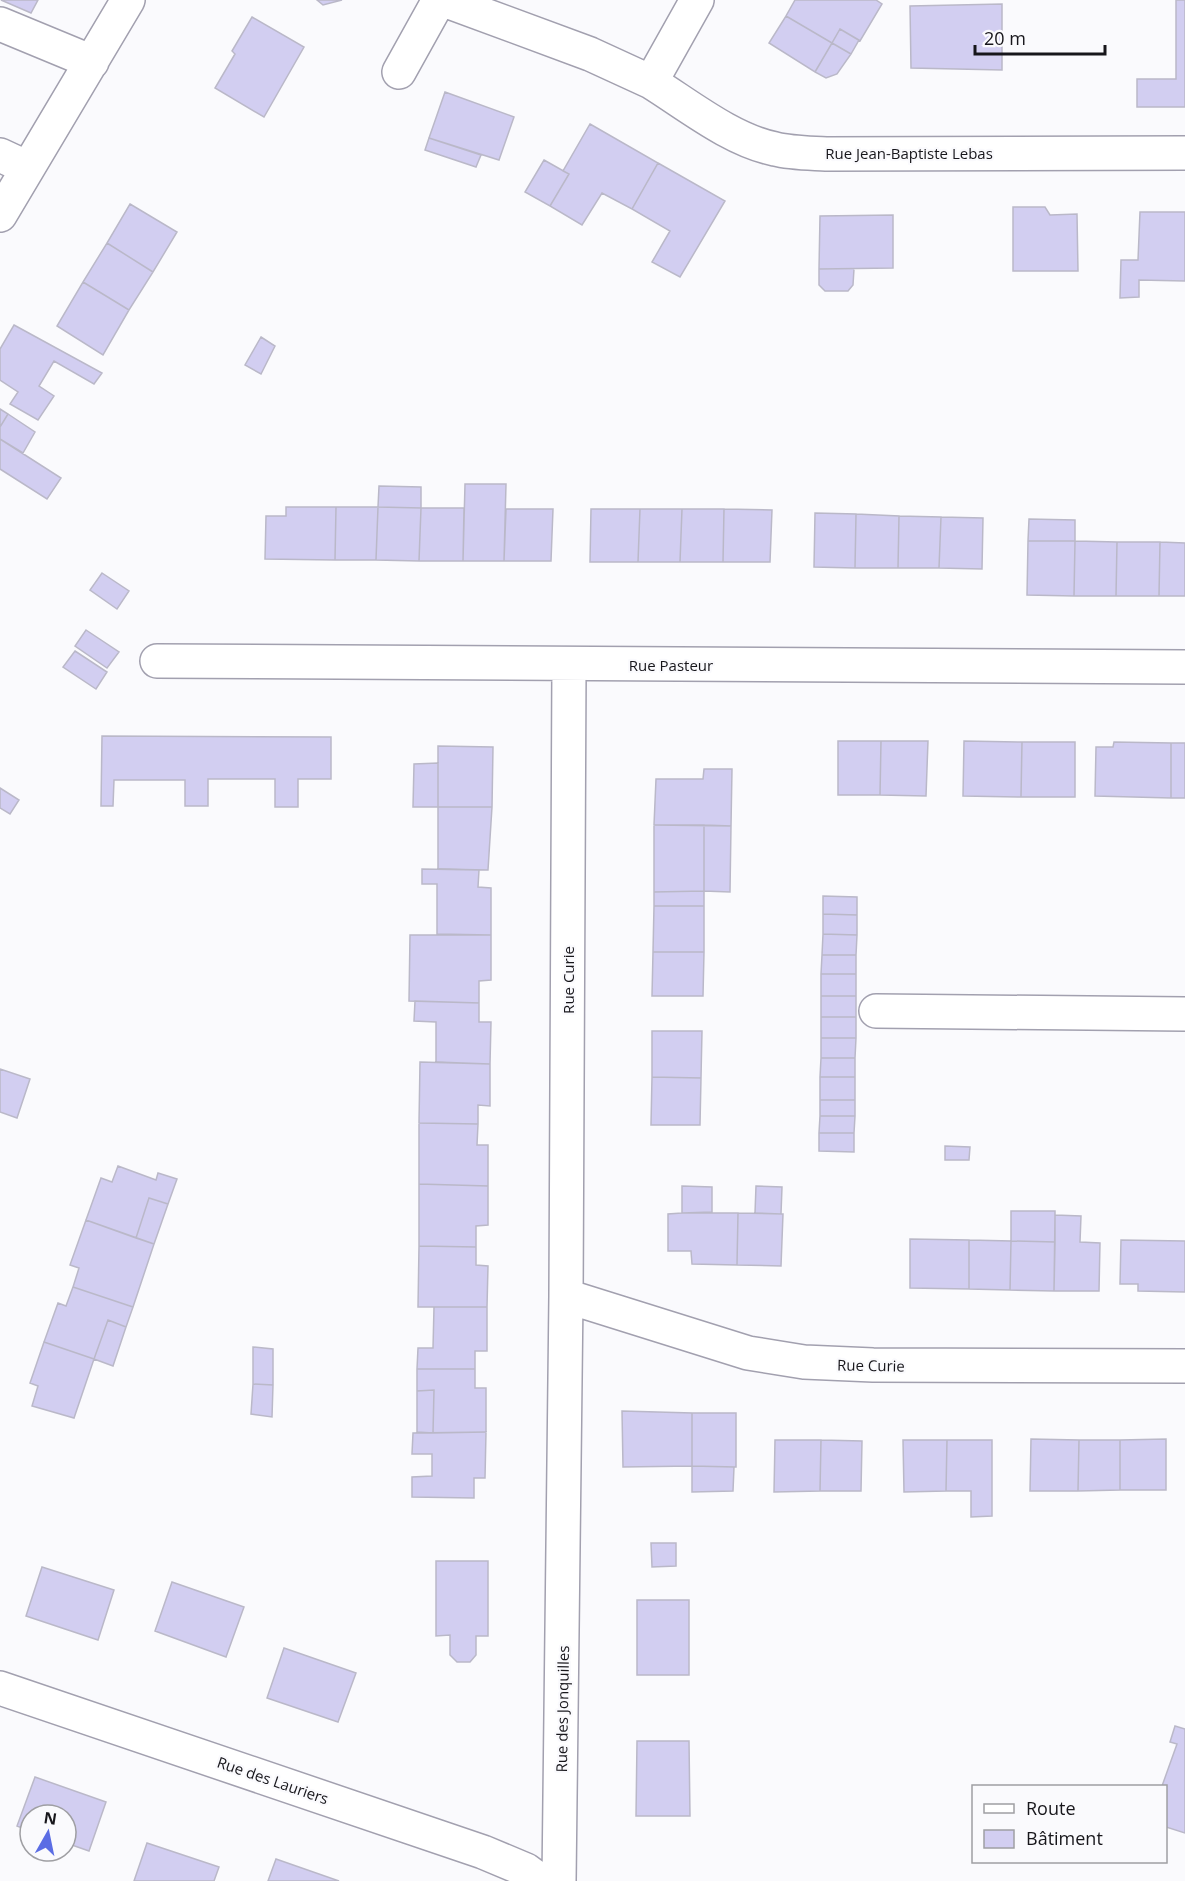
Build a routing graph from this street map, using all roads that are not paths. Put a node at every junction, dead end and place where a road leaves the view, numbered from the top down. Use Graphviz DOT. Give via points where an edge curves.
graph roads {
  1 [pos="128,0"];
  2 [pos="439,0"];
  3 [pos="444,0"];
  4 [pos="697,0"];
  5 [pos="0,24"];
  6 [pos="92,62"];
  7 [pos="399,72"];
  8 [pos="651,82"];
  9 [pos="1185,153"];
  10 [pos="14,161"];
  11 [pos="0,215"];
  12 [pos="157,661"];
  13 [pos="569,665"];
  14 [pos="1185,667"];
  15 [pos="876,1011"];
  16 [pos="1185,1014"];
  17 [pos="566,1296"];
  18 [pos="1185,1366"];
  19 [pos="563,1537"];
  20 [pos="0,1688"];
  21 [pos="541,1881"];
  22 [pos="559,1881"];
  1 -- 6 [label="street"];
  2 -- 7 [label="street"];
  3 -- 8 [label="street, Rue Jean-Baptiste Lebas" via="590,54"];
  4 -- 8 [label="street"];
  5 -- 6 [label="street"];
  6 -- 10 [label="street"];
  8 -- 9 [label="street, Rue Jean-Baptiste Lebas" via="735,134 775,149 826,154"];
  10 -- 11 [label="street"];
  12 -- 13 [label="street, Rue Pasteur"];
  13 -- 14 [label="street, Rue Pasteur"];
  13 -- 17 [label="street, Rue Curie"];
  15 -- 16 [label="street"];
  17 -- 18 [label="street, Rue Curie" via="748,1353 804,1362"];
  17 -- 19 [label="street, Rue Curie"];
  19 -- 22 [label="street, Rue des Jonquilles"];
  20 -- 21 [label="street, Rue des Lauriers" via="483,1852 526,1870"];
}
